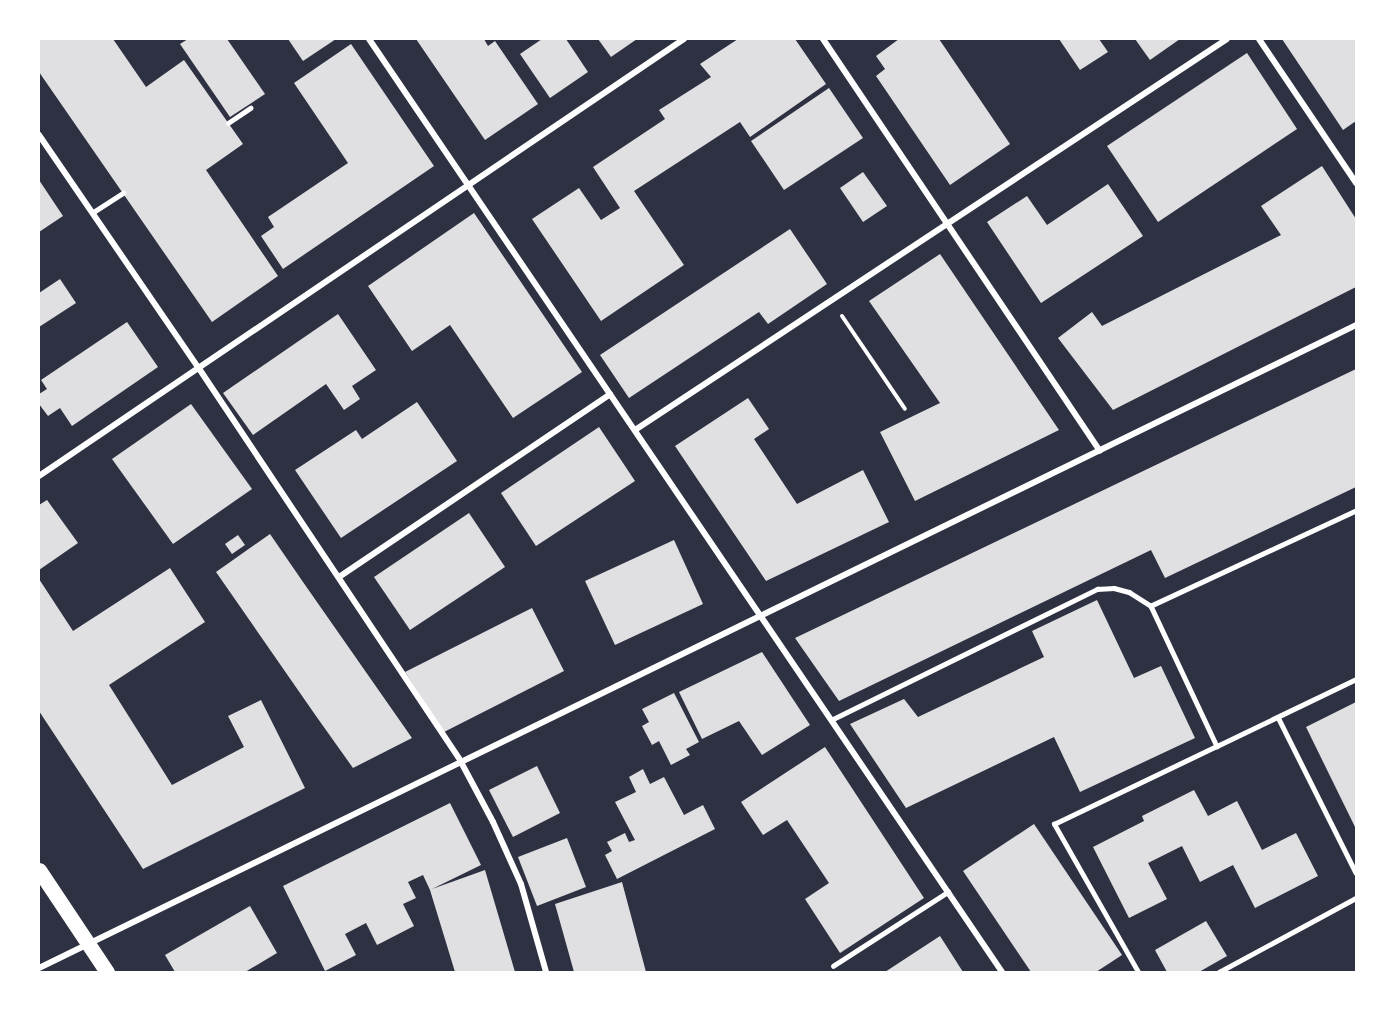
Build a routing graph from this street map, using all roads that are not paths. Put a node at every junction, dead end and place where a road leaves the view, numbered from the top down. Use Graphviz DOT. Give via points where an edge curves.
graph roads {
  1 [pos="369,39"];
  2 [pos="684,39"];
  3 [pos="823,39"];
  4 [pos="1227,39"];
  5 [pos="1259,39"];
  6 [pos="250,108"];
  7 [pos="228,123"];
  8 [pos="39,135"];
  9 [pos="1356,183"];
  10 [pos="468,185"];
  11 [pos="123,193"];
  12 [pos="92,213"];
  13 [pos="947,224"];
  14 [pos="1356,325"];
  15 [pos="198,367"];
  16 [pos="610,394"];
  17 [pos="635,430"];
  18 [pos="1100,451"];
  19 [pos="39,476"];
  20 [pos="1356,511"];
  21 [pos="339,577"];
  22 [pos="1151,606"];
  23 [pos="760,616"];
  24 [pos="1356,679"];
  25 [pos="1278,717"];
  26 [pos="831,720"];
  27 [pos="1217,746"];
  28 [pos="461,762"];
  29 [pos="39,870"];
  30 [pos="1356,873"];
  31 [pos="948,892"];
  32 [pos="1356,898"];
  33 [pos="89,944"];
  34 [pos="833,966"];
  35 [pos="39,968"];
  36 [pos="107,972"];
  37 [pos="546,972"];
  38 [pos="1002,972"];
  39 [pos="1138,972"];
  40 [pos="1219,972"];
  1 -- 10 [label="street"];
  2 -- 10 [label="street"];
  3 -- 13 [label="street"];
  4 -- 13 [label="street"];
  5 -- 9 [label="street"];
  6 -- 7 [label="lane"];
  8 -- 12 [label="street"];
  10 -- 15 [label="street"];
  10 -- 16 [label="street"];
  11 -- 12 [label="lane"];
  12 -- 15 [label="street"];
  13 -- 17 [label="street"];
  13 -- 18 [label="street"];
  14 -- 18 [label="street"];
  15 -- 19 [label="street"];
  15 -- 21 [label="street"];
  16 -- 17 [label="street"];
  16 -- 21 [label="street"];
  17 -- 23 [label="street"];
  18 -- 23 [label="street"];
  20 -- 22 [label="lane"];
  21 -- 28 [label="street"];
  22 -- 26 [label="lane" via="1130,592 1097,589"];
  22 -- 27 [label="lane"];
  23 -- 26 [label="street"];
  23 -- 28 [label="street"];
  24 -- 25 [label="lane"];
  25 -- 27 [label="lane"];
  25 -- 30 [label="lane"];
  26 -- 31 [label="street"];
  27 -- 39 [label="lane" via="1054,824"];
  28 -- 33 [label="street"];
  28 -- 37 [label="street" via="520,884"];
  29 -- 33 [label="main road"];
  31 -- 34 [label="lane"];
  31 -- 38 [label="street"];
  32 -- 40 [label="lane"];
  33 -- 35 [label="street"];
  33 -- 36 [label="main road"];
}
